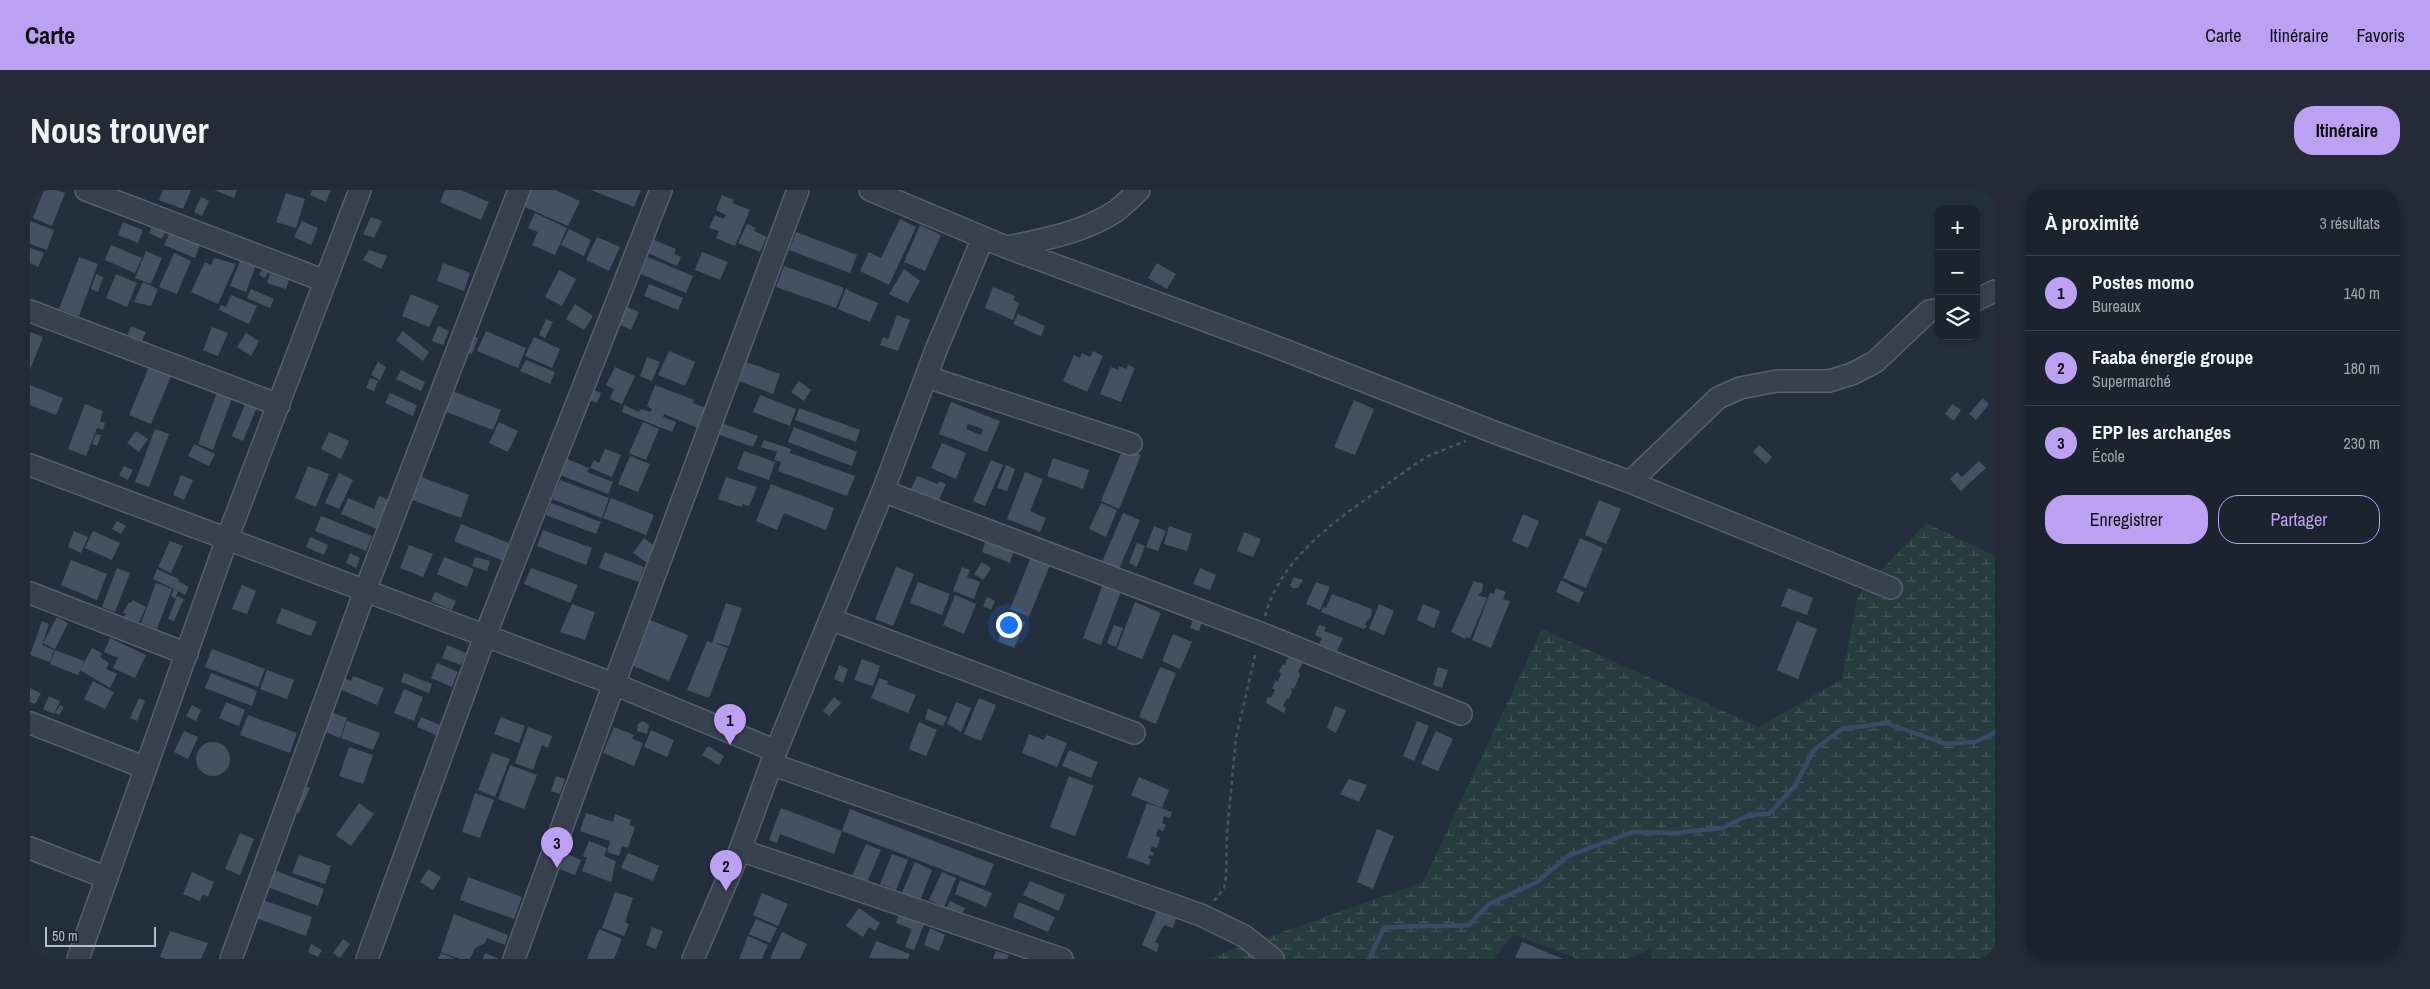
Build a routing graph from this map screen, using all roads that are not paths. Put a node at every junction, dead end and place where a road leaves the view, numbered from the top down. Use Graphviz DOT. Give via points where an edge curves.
graph roads {
  1 [pos="86,190"];
  2 [pos="360,190"];
  3 [pos="519,190"];
  4 [pos="661,190"];
  5 [pos="798,190"];
  6 [pos="870,190"];
  7 [pos="1139,190"];
  8 [pos="984,238"];
  9 [pos="1006,247"];
  10 [pos="325,281"];
  11 [pos="1995,291"];
  12 [pos="1980,298"];
  13 [pos="1935,310"];
  14 [pos="30,311"];
  15 [pos="927,377"];
  16 [pos="279,404"];
  17 [pos="1131,444"];
  18 [pos="30,465"];
  19 [pos="1630,482"];
  20 [pos="883,491"];
  21 [pos="228,539"];
  22 [pos="1891,588"];
  23 [pos="365,591"];
  24 [pos="30,593"];
  25 [pos="830,619"];
  26 [pos="485,636"];
  27 [pos="187,654"];
  28 [pos="614,684"];
  29 [pos="1461,714"];
  30 [pos="30,723"];
  31 [pos="1134,733"];
  32 [pos="774,757"];
  33 [pos="146,768"];
  34 [pos="30,848"];
  35 [pos="740,850"];
  36 [pos="107,878"];
  37 [pos="78,959"];
  38 [pos="231,959"];
  39 [pos="367,959"];
  40 [pos="514,959"];
  41 [pos="692,959"];
  42 [pos="1062,959"];
  43 [pos="1273,959"];
  1 -- 10 [label="street"];
  2 -- 10 [label="street"];
  3 -- 23 [label="street"];
  4 -- 26 [label="street"];
  5 -- 28 [label="street"];
  6 -- 8 [label="street"];
  7 -- 9 [label="street" via="1116,211 1057,238"];
  8 -- 9 [label="street"];
  8 -- 15 [label="street"];
  9 -- 19 [label="street"];
  10 -- 16 [label="street"];
  11 -- 12 [label="street"];
  13 -- 19 [label="street" via="1929,311 1875,362 1852,374 1829,380 1777,380 1740,388 1718,398"];
  14 -- 16 [label="street"];
  15 -- 17 [label="street"];
  15 -- 20 [label="street"];
  16 -- 21 [label="street"];
  18 -- 21 [label="street"];
  19 -- 22 [label="street"];
  20 -- 25 [label="street"];
  20 -- 29 [label="street" via="1270,636"];
  21 -- 23 [label="street"];
  21 -- 27 [label="street"];
  23 -- 26 [label="street"];
  23 -- 38 [label="street"];
  24 -- 27 [label="street"];
  25 -- 31 [label="street"];
  25 -- 32 [label="street"];
  26 -- 28 [label="street"];
  26 -- 39 [label="street"];
  27 -- 33 [label="street"];
  28 -- 32 [label="street"];
  28 -- 40 [label="street"];
  30 -- 33 [label="street"];
  32 -- 35 [label="street"];
  32 -- 43 [label="street" via="1201,915 1244,936"];
  33 -- 36 [label="street"];
  34 -- 36 [label="street"];
  35 -- 41 [label="street"];
  35 -- 42 [label="street"];
  36 -- 37 [label="street"];
}
